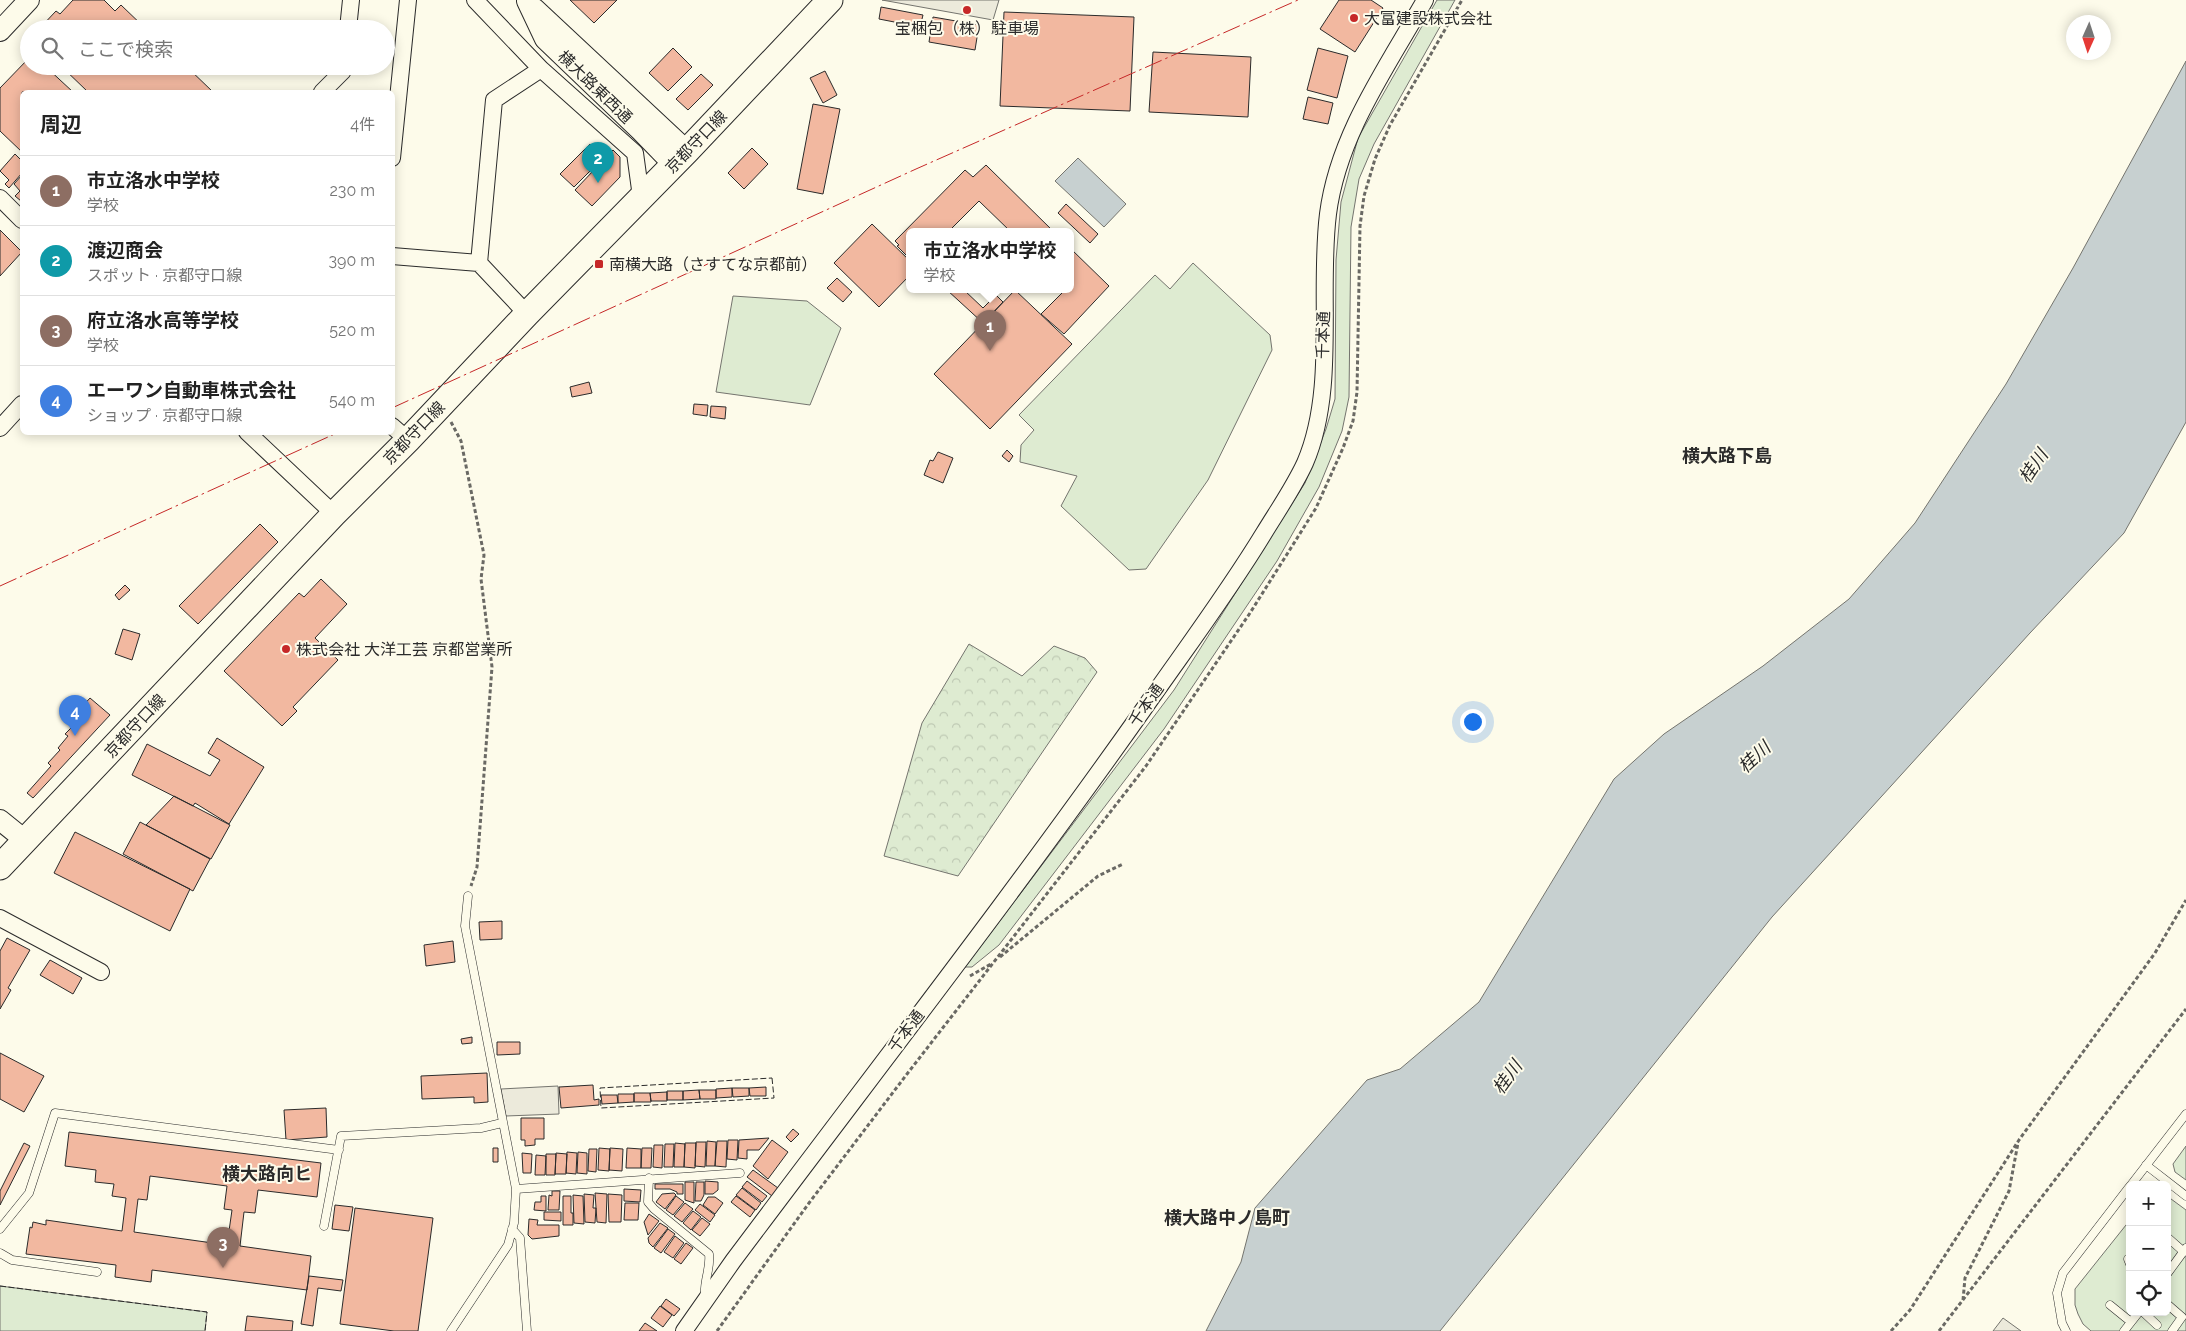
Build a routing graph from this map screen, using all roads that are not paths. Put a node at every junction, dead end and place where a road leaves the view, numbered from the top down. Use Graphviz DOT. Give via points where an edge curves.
graph roads {
  1 [pos="29,0"];
  2 [pos="351,0"];
  3 [pos="408,0"];
  4 [pos="475,0"];
  5 [pos="830,0"];
  6 [pos="1425,0"];
  7 [pos="526,1"];
  8 [pos="349,20"];
  9 [pos="0,31"];
  10 [pos="541,69"];
  11 [pos="339,75"];
  12 [pos="324,90"];
  13 [pos="395,128"];
  14 [pos="681,158"];
  15 [pos="641,197"];
  16 [pos="0,198"];
  17 [pos="20,218"];
  18 [pos="395,256"];
  19 [pos="479,263"];
  20 [pos="527,314"];
  21 [pos="20,406"];
  22 [pos="0,428"];
  23 [pos="400,433"];
  24 [pos="250,435"];
  25 [pos="334,514"];
  26 [pos="0,820"];
  27 [pos="26,841"];
  28 [pos="0,867"];
  29 [pos="468,896"];
  30 [pos="0,918"];
  31 [pos="101,972"];
  32 [pos="2186,1114"];
  33 [pos="502,1123"];
  34 [pos="339,1150"];
  35 [pos="2146,1166"];
  36 [pos="740,1173"];
  37 [pos="649,1178"];
  38 [pos="2134,1181"];
  39 [pos="516,1188"];
  40 [pos="2126,1191"];
  41 [pos="2186,1196"];
  42 [pos="324,1226"];
  43 [pos="0,1229"];
  44 [pos="512,1229"];
  45 [pos="2171,1240"];
  46 [pos="2185,1250"];
  47 [pos="0,1253"];
  48 [pos="2171,1265"];
  49 [pos="96,1272"];
  50 [pos="705,1301"];
  51 [pos="2110,1305"];
  52 [pos="2171,1307"];
  53 [pos="2136,1316"];
  54 [pos="2147,1316"];
  55 [pos="2131,1322"];
  56 [pos="2157,1325"];
  57 [pos="451,1331"];
  58 [pos="528,1331"];
  59 [pos="684,1331"];
  60 [pos="2066,1331"];
  61 [pos="2124,1331"];
  62 [pos="2172,1331"];
  1 -- 9 [label="street"];
  2 -- 8 [label="street"];
  3 -- 13 [label="street"];
  4 -- 10 [label="street"];
  5 -- 14 [label="main road, 京都守口線"];
  6 -- 50 [label="street, 千本通" via="1359,116 1340,162 1324,252 1319,414 1306,461 1241,571 1060,828"];
  7 -- 14 [label="street, 横大路東西通" via="545,40 641,131"];
  10 -- 15 [label="street" via="635,153"];
  10 -- 19 [label="street" via="494,100"];
  11 -- 12 [label="street"];
  14 -- 15 [label="main road, 京都守口線"];
  15 -- 20 [label="main road, 京都守口線"];
  16 -- 17 [label="street"];
  18 -- 19 [label="street"];
  19 -- 20 [label="street"];
  20 -- 23 [label="main road, 京都守口線" via="437,410"];
  21 -- 22 [label="street"];
  23 -- 25 [label="main road, 京都守口線"];
  24 -- 25 [label="street"];
  25 -- 27 [label="main road, 京都守口線"];
  26 -- 27 [label="street"];
  27 -- 28 [label="main road, 京都守口線"];
  29 -- 33 [label="lane" via="465,926"];
  30 -- 31 [label="street"];
  32 -- 35 [label="lane"];
  33 -- 34 [label="lane" via="481,1128 341,1136"];
  33 -- 39 [label="lane"];
  34 -- 42 [label="lane"];
  34 -- 43 [label="lane" via="55,1113 29,1193"];
  35 -- 38 [label="lane"];
  35 -- 41 [label="lane"];
  36 -- 37 [label="lane"];
  37 -- 39 [label="lane"];
  37 -- 50 [label="lane" via="648,1202 709,1254"];
  39 -- 44 [label="lane"];
  40 -- 60 [label="lane" via="2063,1273 2057,1292"];
  44 -- 57 [label="lane" via="508,1245"];
  44 -- 58 [label="lane" via="520,1238"];
  45 -- 46 [label="lane"];
  46 -- 48 [label="lane"];
  47 -- 49 [label="lane" via="12,1260"];
  50 -- 59 [label="street, 千本通"];
  51 -- 55 [label="lane"];
  52 -- 62 [label="lane" via="2182,1317"];
  53 -- 55 [label="lane"];
  54 -- 56 [label="lane"];
  55 -- 61 [label="lane"];
}
